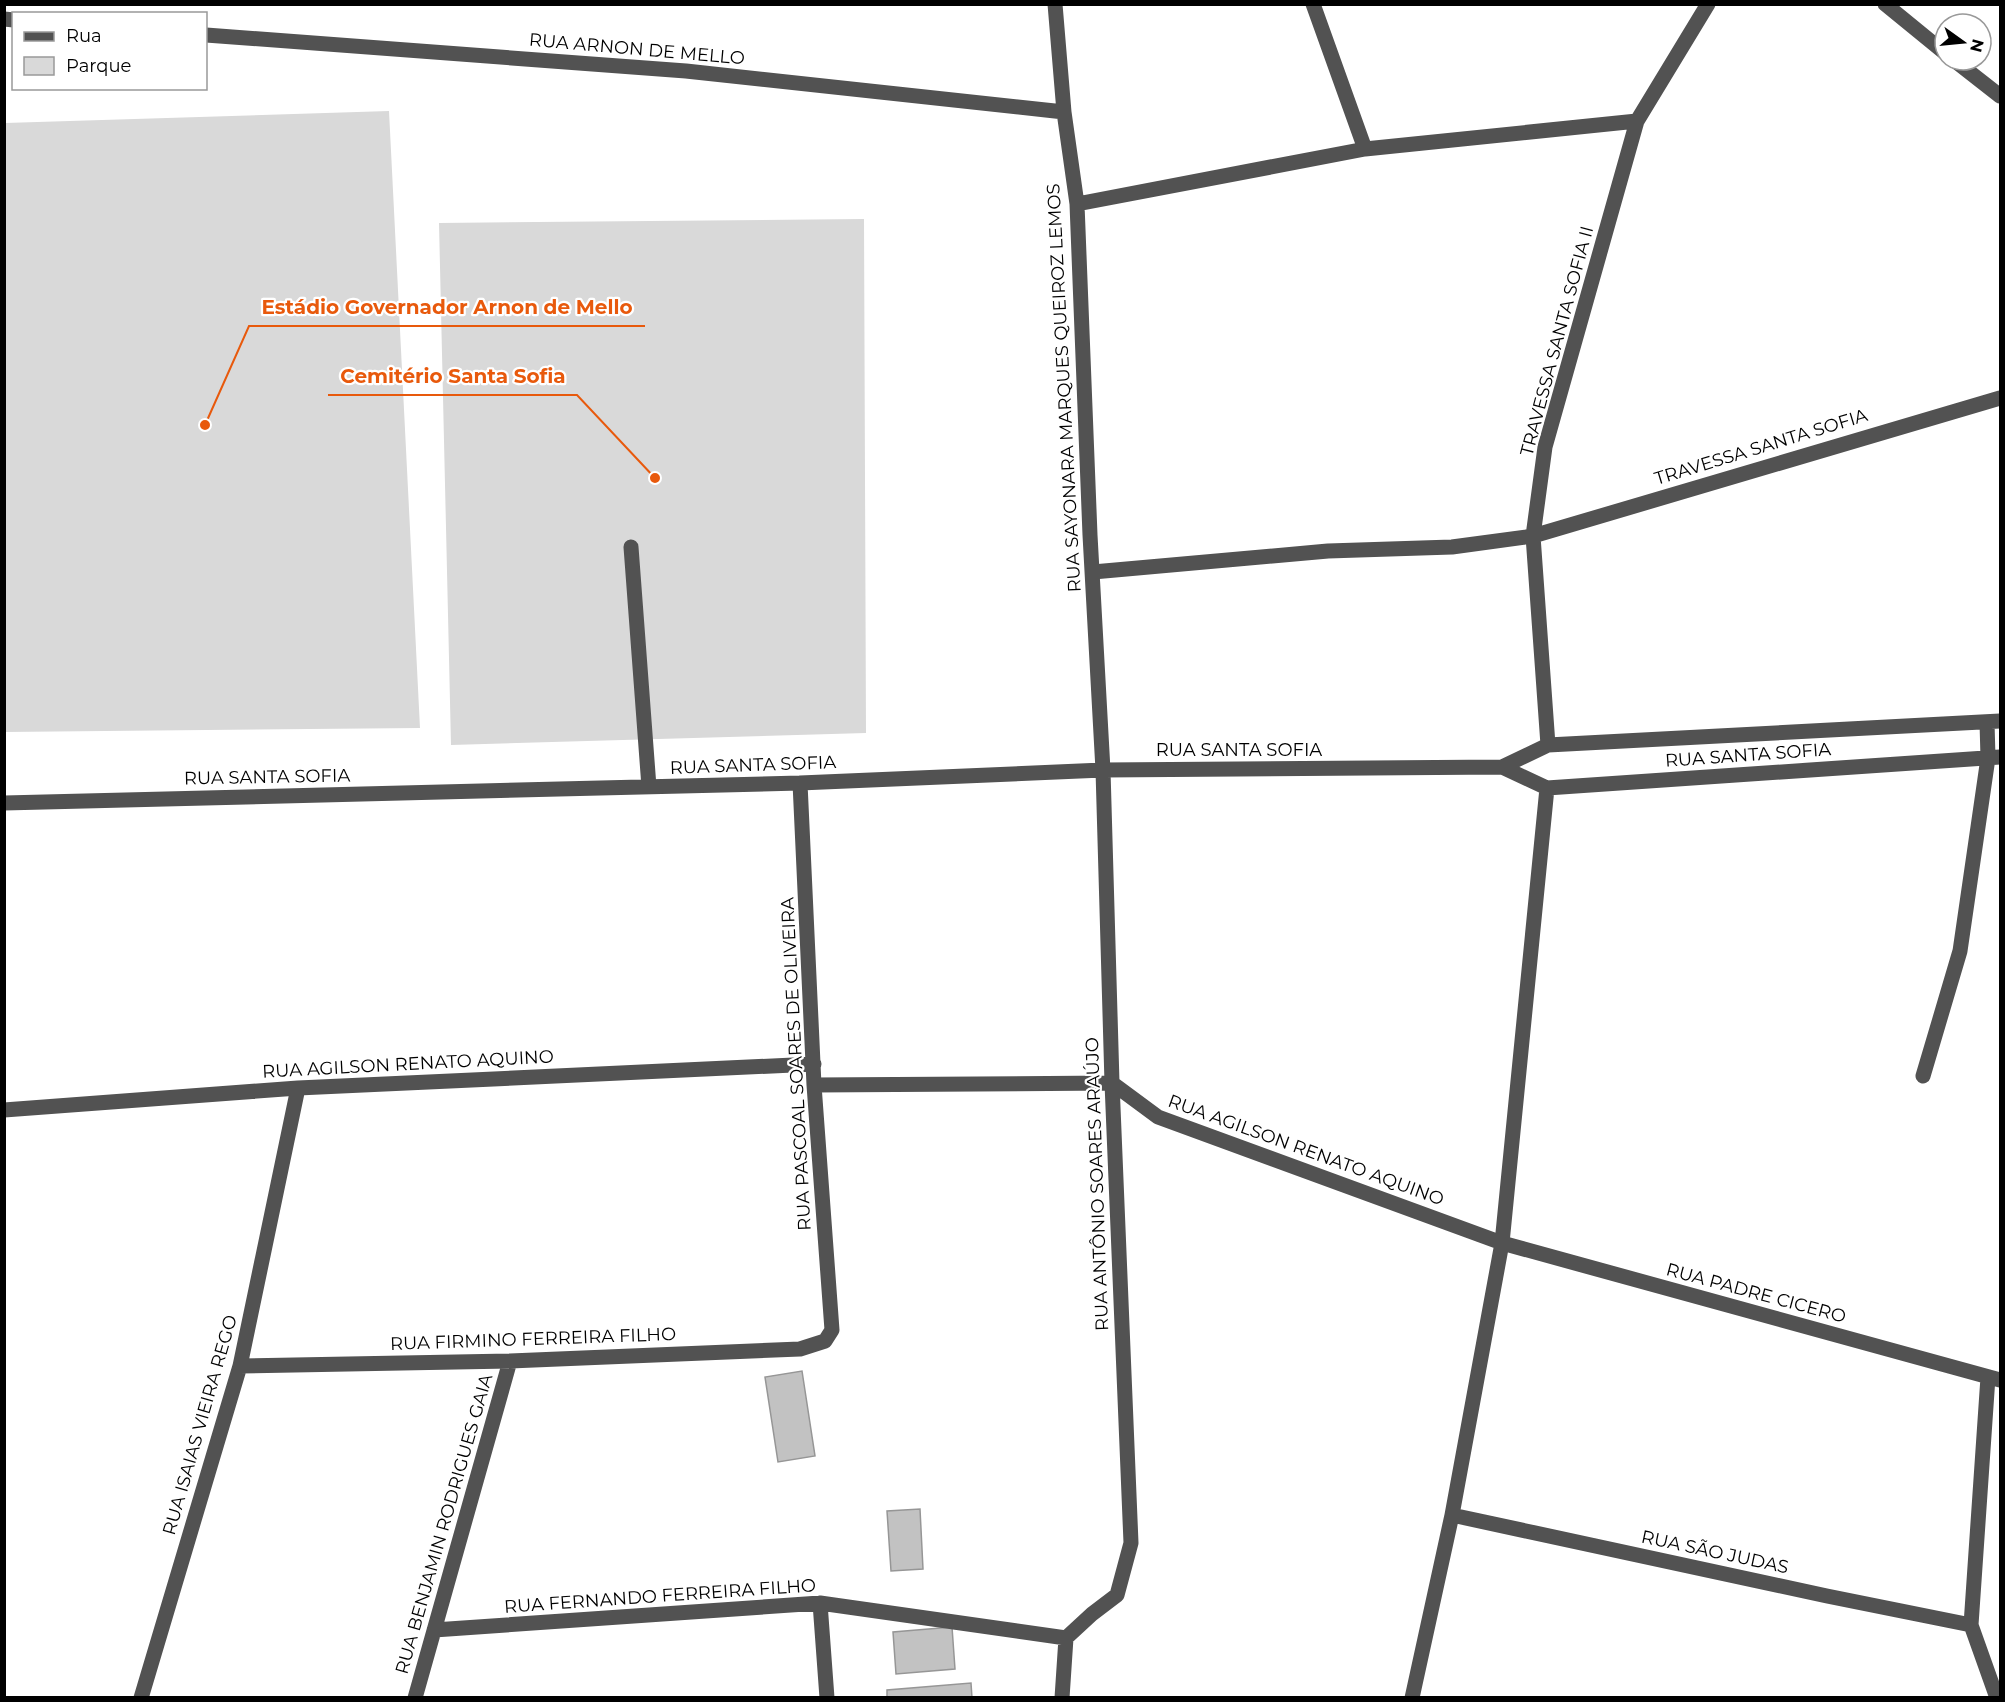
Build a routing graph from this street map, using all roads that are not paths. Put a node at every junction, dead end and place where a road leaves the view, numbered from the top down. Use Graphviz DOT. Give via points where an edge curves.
graph roads {
  1 [pos="1054,4"];
  2 [pos="1314,4"];
  3 [pos="1708,4"];
  4 [pos="1885,4"];
  5 [pos="207,35"];
  6 [pos="1933,43"];
  7 [pos="1970,72"];
  8 [pos="2001,96"];
  9 [pos="1064,112"];
  10 [pos="1637,121"];
  11 [pos="1365,149"];
  12 [pos="1077,204"];
  13 [pos="2001,398"];
  14 [pos="1533,536"];
  15 [pos="631,547"];
  16 [pos="1093,572"];
  17 [pos="1994,722"];
  18 [pos="1548,745"];
  19 [pos="1994,758"];
  20 [pos="1502,767"];
  21 [pos="1103,770"];
  22 [pos="800,783"];
  23 [pos="649,787"];
  24 [pos="1547,788"];
  25 [pos="4,803"];
  26 [pos="814,1064"];
  27 [pos="1923,1076"];
  28 [pos="1113,1083"];
  29 [pos="814,1085"];
  30 [pos="298,1088"];
  31 [pos="4,1110"];
  32 [pos="1502,1243"];
  33 [pos="825,1341"];
  34 [pos="510,1361"];
  35 [pos="240,1366"];
  36 [pos="1994,1379"];
  37 [pos="1452,1515"];
  38 [pos="820,1603"];
  39 [pos="1971,1625"];
  40 [pos="434,1630"];
  41 [pos="1066,1638"];
  42 [pos="141,1698"];
  43 [pos="415,1698"];
  44 [pos="826,1698"];
  45 [pos="1062,1698"];
  46 [pos="1412,1698"];
  47 [pos="1997,1698"];
  1 -- 9 [label="street, RUA SAYONARA MARQUES QUEIROZ LEMOS"];
  2 -- 11 [label="street"];
  3 -- 10 [label="street, TRAVESSA SANTA SOFIA II"];
  4 -- 6 [label="street"];
  5 -- 9 [label="street, RUA ARNON DE MELLO" via="686,71"];
  7 -- 8 [label="street"];
  9 -- 12 [label="street, RUA SAYONARA MARQUES QUEIROZ LEMOS"];
  10 -- 11 [label="street"];
  10 -- 14 [label="street, TRAVESSA SANTA SOFIA II" via="1545,447"];
  11 -- 12 [label="street"];
  12 -- 16 [label="street, RUA SAYONARA MARQUES QUEIROZ LEMOS"];
  13 -- 14 [label="street, TRAVESSA SANTA SOFIA"];
  14 -- 16 [label="street, TRAVESSA SANTA SOFIA" via="1452,547 1328,551"];
  14 -- 18 [label="street, TRAVESSA SANTA SOFIA II"];
  15 -- 23 [label="street"];
  16 -- 21 [label="street, RUA SAYONARA MARQUES QUEIROZ LEMOS"];
  17 -- 18 [label="street, RUA SANTA SOFIA"];
  17 -- 19 [label="street"];
  18 -- 20 [label="street, RUA SANTA SOFIA"];
  19 -- 24 [label="street, RUA SANTA SOFIA"];
  19 -- 27 [label="street" via="1960,951"];
  20 -- 21 [label="street, RUA SANTA SOFIA"];
  20 -- 24 [label="street, RUA SANTA SOFIA"];
  21 -- 22 [label="street, RUA SANTA SOFIA"];
  21 -- 28 [label="street, RUA ANTÔNIO SOARES ARAÚJO"];
  22 -- 23 [label="street, RUA SANTA SOFIA"];
  22 -- 26 [label="street, RUA PASCOAL SOARES DE OLIVEIRA"];
  23 -- 25 [label="street, RUA SANTA SOFIA"];
  24 -- 32 [label="street"];
  26 -- 29 [label="street, RUA PASCOAL SOARES DE OLIVEIRA"];
  26 -- 30 [label="street, RUA AGILSON RENATO AQUINO"];
  28 -- 29 [label="street"];
  28 -- 32 [label="street, RUA AGILSON RENATO AQUINO" via="1158,1117"];
  28 -- 41 [label="street, RUA ANTÔNIO SOARES ARAÚJO" via="1131,1543 1117,1595"];
  29 -- 33 [label="street, RUA PASCOAL SOARES DE OLIVEIRA" via="832,1330"];
  30 -- 31 [label="street, RUA AGILSON RENATO AQUINO"];
  30 -- 35 [label="street, RUA ISAIAS VIEIRA REGO"];
  32 -- 36 [label="street, RUA PADRE CICERO"];
  32 -- 37 [label="street"];
  33 -- 34 [label="street, RUA FIRMINO FERREIRA FILHO" via="800,1349"];
  34 -- 35 [label="street, RUA FIRMINO FERREIRA FILHO"];
  34 -- 40 [label="street, RUA BENJAMIN RODRIGUES GAIA"];
  35 -- 42 [label="street, RUA ISAIAS VIEIRA REGO"];
  36 -- 39 [label="street"];
  37 -- 39 [label="street, RUA SÃO JUDAS"];
  37 -- 46 [label="street"];
  38 -- 40 [label="street, RUA FERNANDO FERREIRA FILHO"];
  38 -- 41 [label="street, RUA FERNANDO FERREIRA FILHO"];
  38 -- 44 [label="street"];
  39 -- 47 [label="street"];
  40 -- 43 [label="street, RUA BENJAMIN RODRIGUES GAIA"];
  41 -- 45 [label="street"];
}
